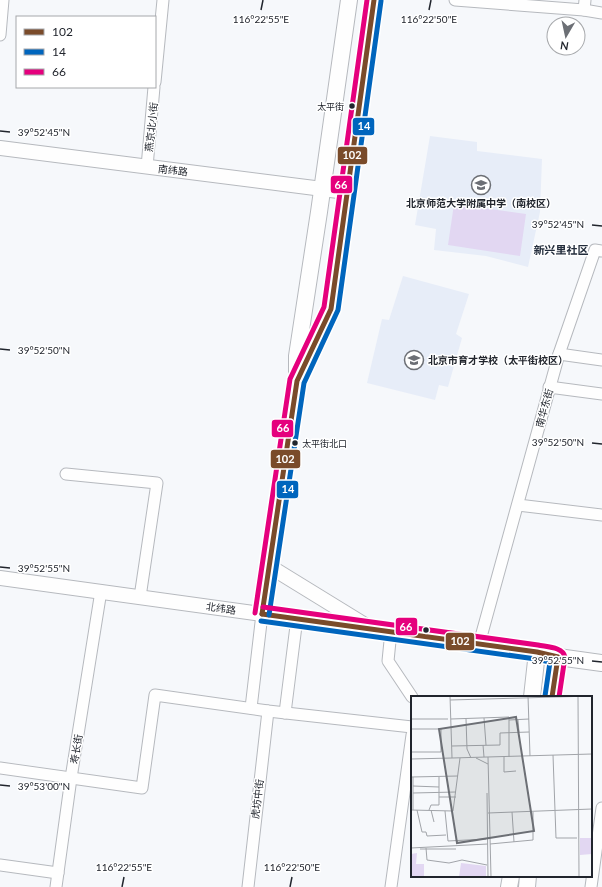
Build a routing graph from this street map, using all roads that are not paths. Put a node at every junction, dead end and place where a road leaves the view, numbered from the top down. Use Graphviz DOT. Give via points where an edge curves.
graph roads {
  1 [pos="3,0"];
  2 [pos="163,0"];
  3 [pos="349,0"];
  4 [pos="374,0"];
  5 [pos="455,0"];
  6 [pos="585,5"];
  7 [pos="602,13"];
  8 [pos="0,35"];
  9 [pos="156,72"];
  10 [pos="154,88"];
  11 [pos="0,148"];
  12 [pos="147,167"];
  13 [pos="322,189"];
  14 [pos="346,192"];
  15 [pos="602,251"];
  16 [pos="558,354"];
  17 [pos="602,360"];
  18 [pos="298,381"];
  19 [pos="550,387"];
  20 [pos="602,394"];
  21 [pos="66,474"];
  22 [pos="518,506"];
  23 [pos="602,515"];
  24 [pos="269,566"];
  25 [pos="0,578"];
  26 [pos="101,591"];
  27 [pos="140,597"];
  28 [pos="262,614"];
  29 [pos="297,618"];
  30 [pos="370,628"];
  31 [pos="391,631"];
  32 [pos="479,644"];
  33 [pos="537,652"];
  34 [pos="558,657"];
  35 [pos="602,663"];
  36 [pos="602,668"];
  37 [pos="411,696"];
  38 [pos="532,696"];
  39 [pos="552,696"];
  40 [pos="251,708"];
  41 [pos="268,711"];
  42 [pos="286,713"];
  43 [pos="411,727"];
  44 [pos="411,742"];
  45 [pos="0,768"];
  46 [pos="71,778"];
  47 [pos="602,808"];
  48 [pos="0,864"];
  49 [pos="58,873"];
  50 [pos="511,877"];
  51 [pos="528,877"];
  52 [pos="56,887"];
  53 [pos="248,887"];
  54 [pos="391,887"];
  55 [pos="509,887"];
  56 [pos="527,887"];
  57 [pos="591,887"];
  1 -- 8 [label="street"];
  2 -- 9 [label="street"];
  3 -- 13 [label="main road"];
  4 -- 14 [label="main road"];
  5 -- 6 [label="street"];
  6 -- 7 [label="street"];
  10 -- 12 [label="street, 燕京北小街"];
  11 -- 12 [label="street, 南纬路"];
  12 -- 13 [label="street, 南纬路"];
  13 -- 14 [label="street, 南纬路"];
  13 -- 18 [label="main road" via="297,356"];
  14 -- 18 [label="main road" via="331,309"];
  15 -- 16 [label="street, 南华东街" via="595,250"];
  16 -- 17 [label="street"];
  16 -- 19 [label="street, 南华东街"];
  18 -- 24 [label="main road"];
  19 -- 20 [label="street"];
  19 -- 22 [label="street, 南华东街"];
  21 -- 27 [label="street" via="156,483"];
  22 -- 23 [label="street"];
  22 -- 32 [label="street, 南华东街"];
  24 -- 28 [label="main road"];
  24 -- 30 [label="street"];
  25 -- 26 [label="street, 北纬路"];
  26 -- 27 [label="street, 北纬路"];
  26 -- 46 [label="street, 寿长街"];
  27 -- 28 [label="street, 北纬路"];
  28 -- 29 [label="street, 北纬路"];
  28 -- 40 [label="street"];
  29 -- 30 [label="street, 北纬路"];
  29 -- 42 [label="street"];
  30 -- 31 [label="street, 北纬路"];
  31 -- 32 [label="street, 北纬路"];
  31 -- 37 [label="street" via="388,661"];
  32 -- 33 [label="street, 北纬路"];
  33 -- 34 [label="main road"];
  33 -- 38 [label="main road"];
  34 -- 35 [label="main road"];
  34 -- 36 [label="main road" via="562,662"];
  34 -- 39 [label="main road"];
  40 -- 41 [label="street"];
  40 -- 46 [label="street" via="155,695 142,788"];
  41 -- 42 [label="street"];
  41 -- 53 [label="street, 虎坊中街"];
  42 -- 43 [label="street"];
  44 -- 54 [label="street"];
  45 -- 46 [label="street"];
  46 -- 49 [label="street, 寿长街"];
  47 -- 57 [label="street"];
  48 -- 49 [label="street"];
  49 -- 52 [label="street, 寿长街"];
  50 -- 55 [label="main road"];
  51 -- 56 [label="main road"];
}
